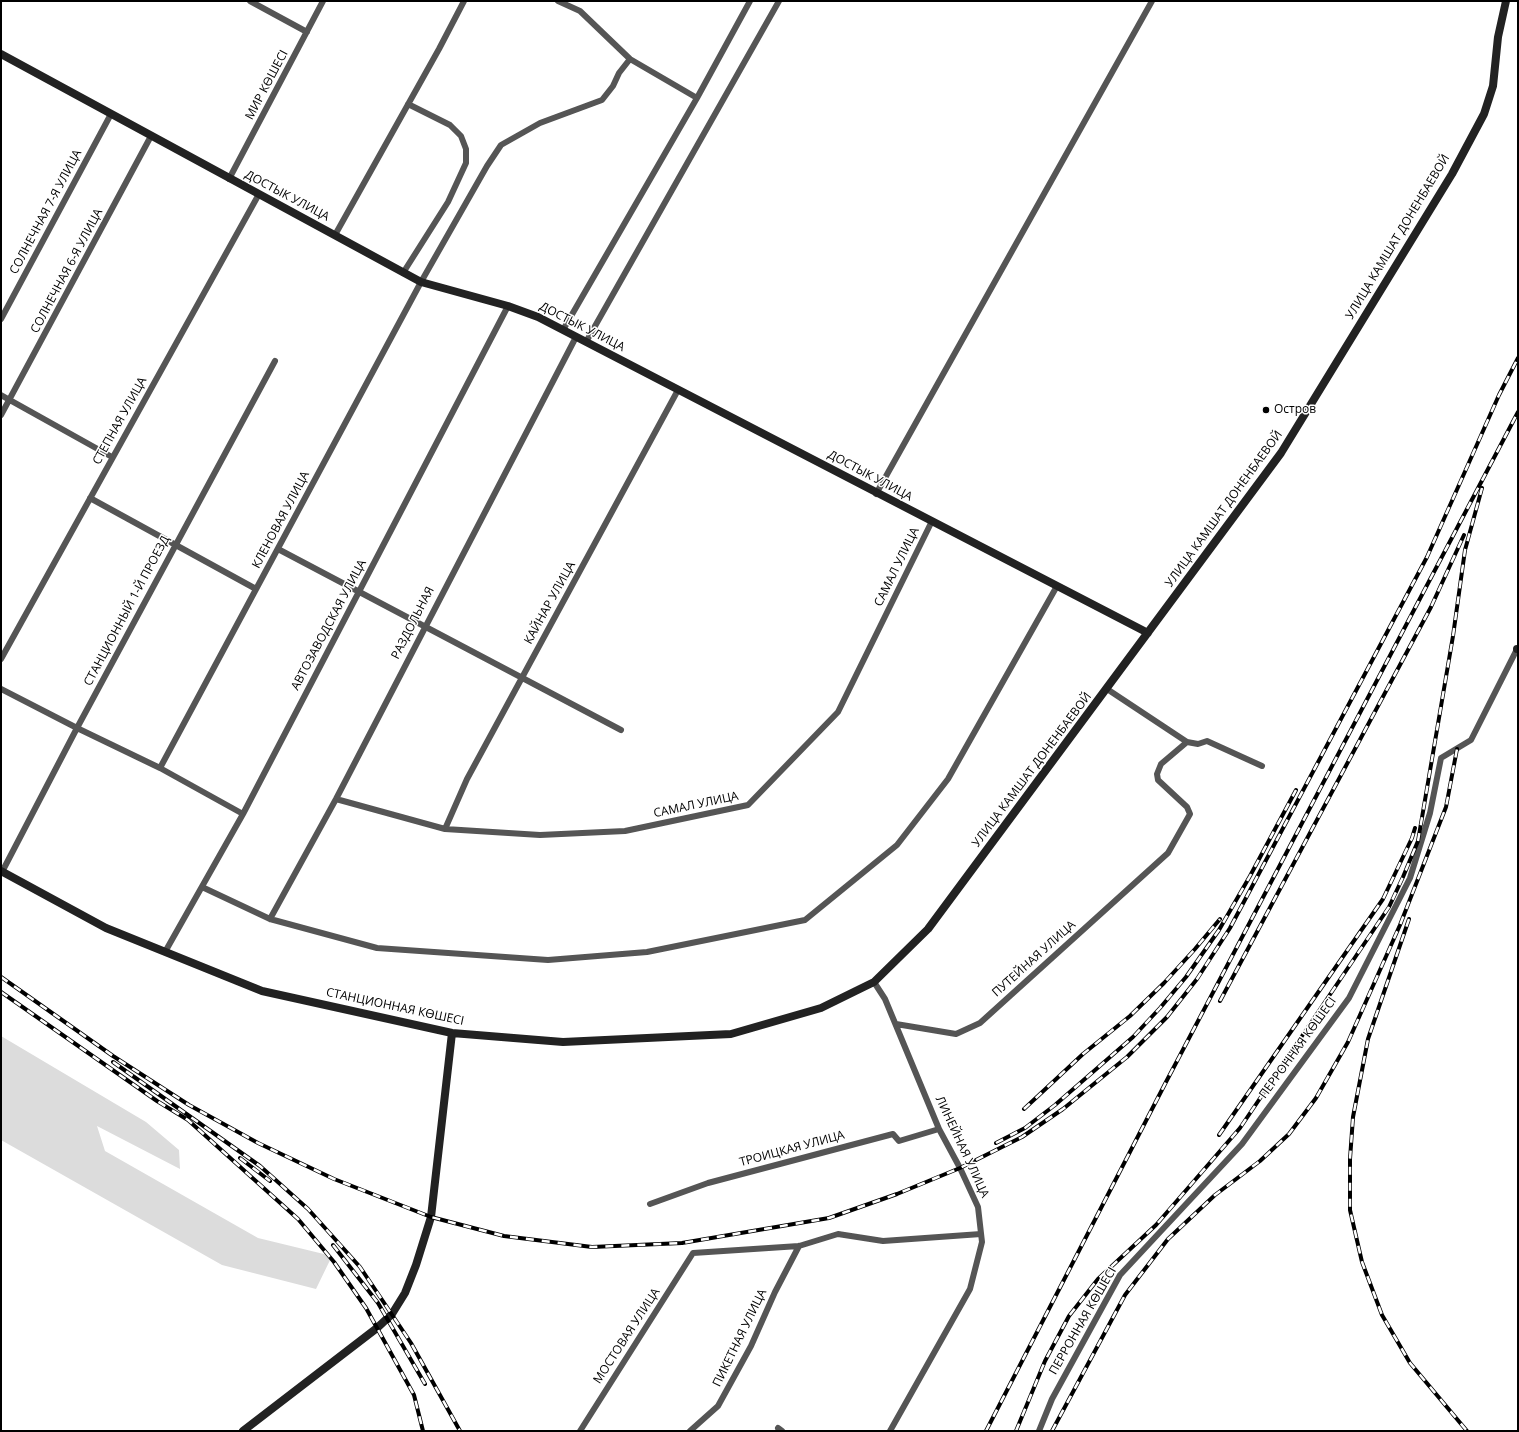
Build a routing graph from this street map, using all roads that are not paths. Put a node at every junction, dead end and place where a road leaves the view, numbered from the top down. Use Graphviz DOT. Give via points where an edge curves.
graph roads {
  1 [pos="250,1"];
  2 [pos="323,1"];
  3 [pos="464,1"];
  4 [pos="558,1"];
  5 [pos="750,1"];
  6 [pos="779,1"];
  7 [pos="1152,1"];
  8 [pos="1506,1"];
  9 [pos="307,32"];
  10 [pos="2,57"];
  11 [pos="630,59"];
  12 [pos="697,98"];
  13 [pos="408,104"];
  14 [pos="111,114"];
  15 [pos="151,136"];
  16 [pos="229,179"];
  17 [pos="259,194"];
  18 [pos="335,235"];
  19 [pos="404,273"];
  20 [pos="421,282"];
  21 [pos="508,306"];
  22 [pos="1,319"];
  23 [pos="563,330"];
  24 [pos="576,337"];
  25 [pos="586,342"];
  26 [pos="274,361"];
  27 [pos="678,390"];
  28 [pos="1,395"];
  29 [pos="9,400"];
  30 [pos="1,415"];
  31 [pos="112,457"];
  32 [pos="876,494"];
  33 [pos="90,498"];
  34 [pos="932,521"];
  35 [pos="176,544"];
  36 [pos="278,549"];
  37 [pos="1057,586"];
  38 [pos="256,589"];
  39 [pos="359,591"];
  40 [pos="424,626"];
  41 [pos="1148,633"];
  42 [pos="1517,649"];
  43 [pos="1,659"];
  44 [pos="522,677"];
  45 [pos="1,688"];
  46 [pos="1107,689"];
  47 [pos="77,728"];
  48 [pos="621,730"];
  49 [pos="1187,742"];
  50 [pos="1262,766"];
  51 [pos="160,768"];
  52 [pos="336,799"];
  53 [pos="243,814"];
  54 [pos="445,829"];
  55 [pos="2,872"];
  56 [pos="202,887"];
  57 [pos="270,919"];
  58 [pos="165,952"];
  59 [pos="874,982"];
  60 [pos="896,1024"];
  61 [pos="452,1033"];
  62 [pos="939,1129"];
  63 [pos="650,1204"];
  64 [pos="981,1234"];
  65 [pos="799,1246"];
  66 [pos="243,1431"];
  67 [pos="580,1431"];
  68 [pos="690,1431"];
  69 [pos="890,1431"];
  70 [pos="1039,1431"];
  1 -- 9 [label="street"];
  2 -- 9 [label="street, МИР КӨШЕСІ"];
  3 -- 13 [label="street"];
  4 -- 11 [label="street" via="580,11"];
  5 -- 12 [label="street"];
  6 -- 25 [label="street"];
  7 -- 32 [label="street"];
  8 -- 41 [label="street, УЛИЦА КАМШАТ ДОНЕНБАЕВОЙ" via="1498,37 1493,86 1484,114 1452,174 1281,453"];
  9 -- 16 [label="street, МИР КӨШЕСІ"];
  10 -- 14 [label="street, ДОСТЫК УЛИЦА"];
  11 -- 12 [label="street"];
  11 -- 20 [label="street, КЛЕНОВАЯ УЛИЦА" via="602,100 540,123 501,146"];
  12 -- 23 [label="street"];
  13 -- 18 [label="street"];
  13 -- 19 [label="street" via="450,125 461,136 466,149 466,163 448,202"];
  14 -- 15 [label="street, ДОСТЫК УЛИЦА"];
  14 -- 22 [label="street, СОЛНЕЧНАЯ 7-Я УЛИЦА"];
  15 -- 16 [label="street, ДОСТЫК УЛИЦА"];
  15 -- 29 [label="street, СОЛНЕЧНАЯ 6-Я УЛИЦА"];
  16 -- 17 [label="street, ДОСТЫК УЛИЦА"];
  17 -- 18 [label="street, ДОСТЫК УЛИЦА"];
  17 -- 31 [label="street, СТЕПНАЯ УЛИЦА"];
  18 -- 19 [label="street, ДОСТЫК УЛИЦА"];
  19 -- 20 [label="street, ДОСТЫК УЛИЦА"];
  20 -- 21 [label="street, ДОСТЫК УЛИЦА"];
  20 -- 36 [label="street, КЛЕНОВАЯ УЛИЦА"];
  21 -- 23 [label="street, ДОСТЫК УЛИЦА"];
  21 -- 39 [label="street, АВТОЗАВОДСКАЯ УЛИЦА"];
  23 -- 24 [label="street, ДОСТЫК УЛИЦА"];
  24 -- 25 [label="street, ДОСТЫК УЛИЦА"];
  24 -- 40 [label="street, РАЗДОЛЬНАЯ"];
  25 -- 27 [label="street, ДОСТЫК УЛИЦА"];
  26 -- 35 [label="street, СТАНЦИОННЫЙ 1-Й ПРОЕЗД"];
  27 -- 32 [label="street, ДОСТЫК УЛИЦА"];
  27 -- 44 [label="street, КАЙНАР УЛИЦА"];
  28 -- 29 [label="street"];
  29 -- 30 [label="street, СОЛНЕЧНАЯ 6-Я УЛИЦА"];
  29 -- 31 [label="street"];
  31 -- 33 [label="street, СТЕПНАЯ УЛИЦА"];
  32 -- 34 [label="street, ДОСТЫК УЛИЦА"];
  33 -- 35 [label="street"];
  33 -- 43 [label="street, СТЕПНАЯ УЛИЦА"];
  34 -- 37 [label="street, ДОСТЫК УЛИЦА"];
  34 -- 54 [label="street, САМАЛ УЛИЦА" via="838,712 748,805 625,831 540,835"];
  35 -- 38 [label="street"];
  35 -- 47 [label="street, СТАНЦИОННЫЙ 1-Й ПРОЕЗД"];
  36 -- 38 [label="street, КЛЕНОВАЯ УЛИЦА"];
  36 -- 39 [label="street"];
  37 -- 41 [label="street, ДОСТЫК УЛИЦА"];
  37 -- 57 [label="street" via="948,779 897,845 805,920 647,952 548,960 377,948"];
  38 -- 51 [label="street, КЛЕНОВАЯ УЛИЦА"];
  39 -- 40 [label="street"];
  39 -- 53 [label="street, АВТОЗАВОДСКАЯ УЛИЦА"];
  40 -- 44 [label="street"];
  40 -- 52 [label="street, РАЗДОЛЬНАЯ"];
  41 -- 46 [label="street, УЛИЦА КАМШАТ ДОНЕНБАЕВОЙ"];
  42 -- 70 [label="street, ПЕРРОННАЯ КӨШЕСІ" via="1471,740 1441,758 1430,813 1410,878 1348,998 1242,1144 1120,1274 1052,1399"];
  44 -- 48 [label="street"];
  44 -- 54 [label="street, КАЙНАР УЛИЦА" via="467,779"];
  45 -- 47 [label="street"];
  46 -- 49 [label="street"];
  46 -- 59 [label="street, УЛИЦА КАМШАТ ДОНЕНБАЕВОЙ" via="928,930"];
  47 -- 51 [label="street"];
  47 -- 55 [label="street, СТАНЦИОННЫЙ 1-Й ПРОЕЗД"];
  49 -- 50 [label="street" via="1198,744 1206,741"];
  49 -- 60 [label="street, ПУТЕЙНАЯ УЛИЦА" via="1161,764 1157,774 1158,780 1187,807 1190,814 1168,853 980,1023 956,1034"];
  51 -- 53 [label="street"];
  52 -- 54 [label="street, САМАЛ УЛИЦА"];
  52 -- 57 [label="street, РАЗДОЛЬНАЯ"];
  53 -- 56 [label="street, АВТОЗАВОДСКАЯ УЛИЦА"];
  55 -- 58 [label="street, СТАНЦИОННАЯ КӨШЕСІ" via="106,928"];
  56 -- 57 [label="street"];
  56 -- 58 [label="street, АВТОЗАВОДСКАЯ УЛИЦА"];
  58 -- 61 [label="street, СТАНЦИОННАЯ КӨШЕСІ" via="262,991"];
  59 -- 60 [label="street, ЛИНЕЙНАЯ УЛИЦА"];
  59 -- 61 [label="street, СТАНЦИОННАЯ КӨШЕСІ" via="821,1008 731,1034 563,1042"];
  60 -- 62 [label="street, ЛИНЕЙНАЯ УЛИЦА"];
  61 -- 66 [label="street" via="431,1217 405,1292 392,1314 377,1328"];
  62 -- 63 [label="street, ТРОИЦКАЯ УЛИЦА" via="899,1141 893,1134 785,1162 708,1183"];
  62 -- 64 [label="street, ЛИНЕЙНАЯ УЛИЦА" via="978,1207"];
  64 -- 65 [label="street" via="883,1241 838,1234"];
  64 -- 69 [label="street, ЛИНЕЙНАЯ УЛИЦА" via="982,1242 970,1289"];
  65 -- 67 [label="street, МОСТОВАЯ УЛИЦА" via="693,1253"];
  65 -- 68 [label="street, ПИКЕТНАЯ УЛИЦА" via="751,1346 718,1406"];
}
